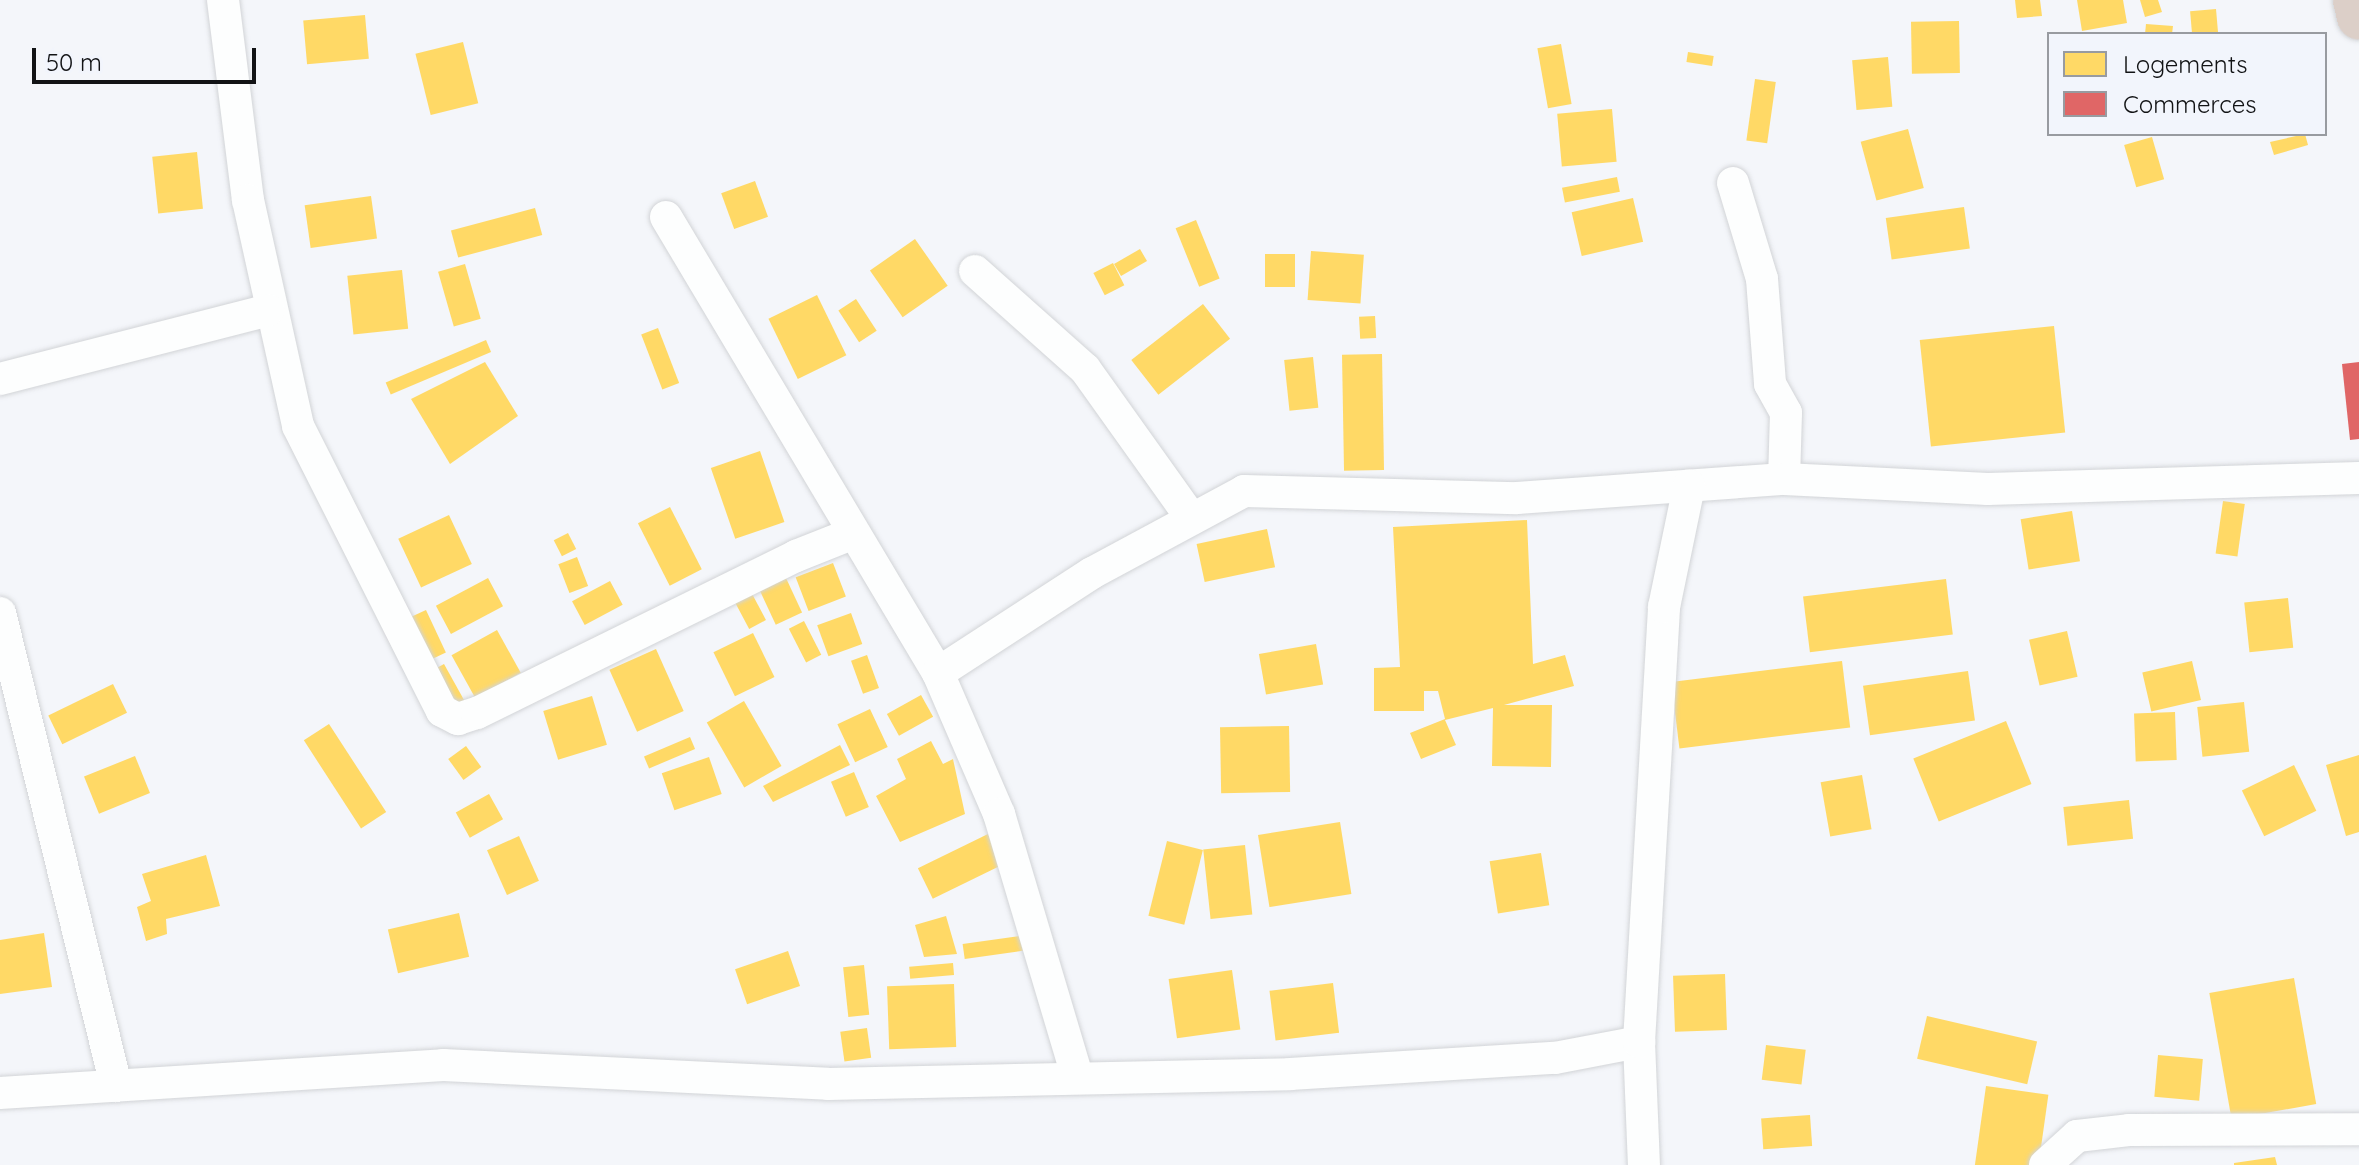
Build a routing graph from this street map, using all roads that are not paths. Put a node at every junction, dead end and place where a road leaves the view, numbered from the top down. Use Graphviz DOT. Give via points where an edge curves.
graph roads {
  1 [pos="223,0"];
  2 [pos="2355,0"];
  3 [pos="2359,18"];
  4 [pos="1733,183"];
  5 [pos="666,217"];
  6 [pos="975,271"];
  7 [pos="268,310"];
  8 [pos="0,379"];
  9 [pos="2359,478"];
  10 [pos="1784,479"];
  11 [pos="1689,486"];
  12 [pos="1192,519"];
  13 [pos="854,533"];
  14 [pos="0,613"];
  15 [pos="938,673"];
  16 [pos="1639,1042"];
  17 [pos="1077,1076"];
  18 [pos="116,1086"];
  19 [pos="0,1093"];
  20 [pos="2359,1129"];
  21 [pos="1644,1165"];
  22 [pos="2045,1165"];
  1 -- 7 [label="street"];
  2 -- 3 [label="highway"];
  4 -- 10 [label="street" via="1762,279 1770,384 1786,413"];
  5 -- 13 [label="street"];
  6 -- 12 [label="street" via="1085,369"];
  7 -- 8 [label="street"];
  7 -- 13 [label="street" via="298,426 421,673 442,711 458,719"];
  9 -- 10 [label="street" via="1988,489"];
  10 -- 11 [label="street"];
  11 -- 12 [label="street" via="1517,498 1244,491"];
  11 -- 16 [label="street" via="1664,607"];
  12 -- 15 [label="street" via="1092,573"];
  13 -- 15 [label="street"];
  14 -- 18 [label="street"];
  15 -- 17 [label="street" via="999,814"];
  16 -- 17 [label="street" via="1555,1058 1306,1073"];
  16 -- 21 [label="street" via="1646,1108"];
  17 -- 18 [label="street" via="828,1084 443,1065"];
  18 -- 19 [label="street"];
  20 -- 22 [label="street" via="2129,1130 2077,1136"];
}
